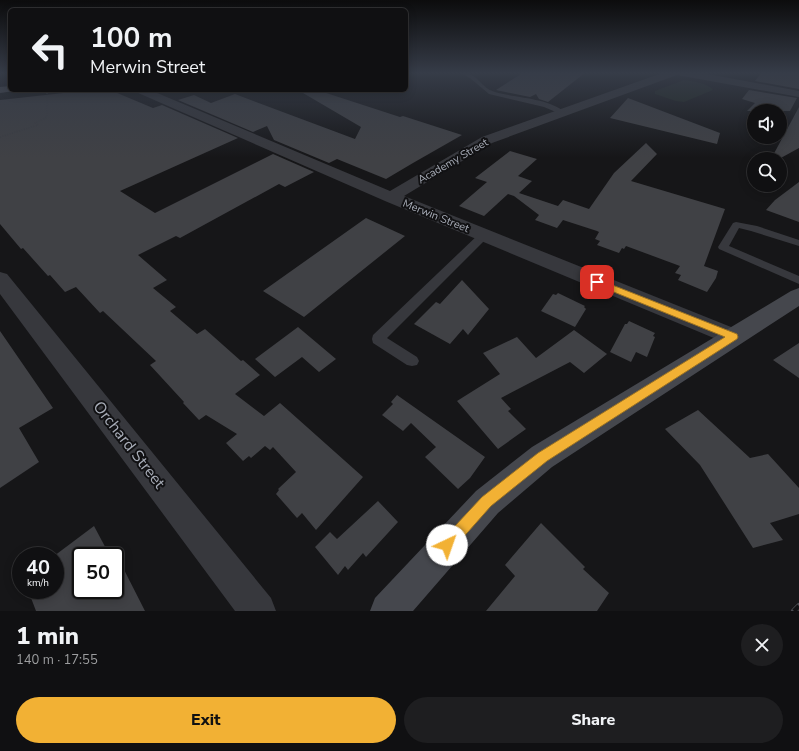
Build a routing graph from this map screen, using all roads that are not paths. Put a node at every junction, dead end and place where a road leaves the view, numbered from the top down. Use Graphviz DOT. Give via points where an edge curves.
graph roads {
  1 [pos="165,101"];
  2 [pos="525,101"];
  3 [pos="599,101"];
  4 [pos="563,113"];
  5 [pos="391,197"];
  6 [pos="484,235"];
  7 [pos="799,243"];
  8 [pos="0,279"];
  9 [pos="799,280"];
  10 [pos="799,296"];
  11 [pos="733,337"];
  12 [pos="412,361"];
  13 [pos="258,611"];
  14 [pos="388,611"];
  1 -- 5 [label="street, Merwin Street"];
  2 -- 4 [label="lane" via="546,105"];
  3 -- 4 [label="street, Academy Street"];
  4 -- 5 [label="street, Academy Street" via="487,140"];
  5 -- 6 [label="street, Merwin Street"];
  6 -- 11 [label="street, Merwin Street"];
  6 -- 12 [label="lane" via="378,339"];
  7 -- 9 [label="lane" via="736,225 723,247"];
  8 -- 13 [label="street, Orchard Street"];
  10 -- 11 [label="main road"];
  11 -- 14 [label="main road" via="542,457 515,478 487,502"];
}
